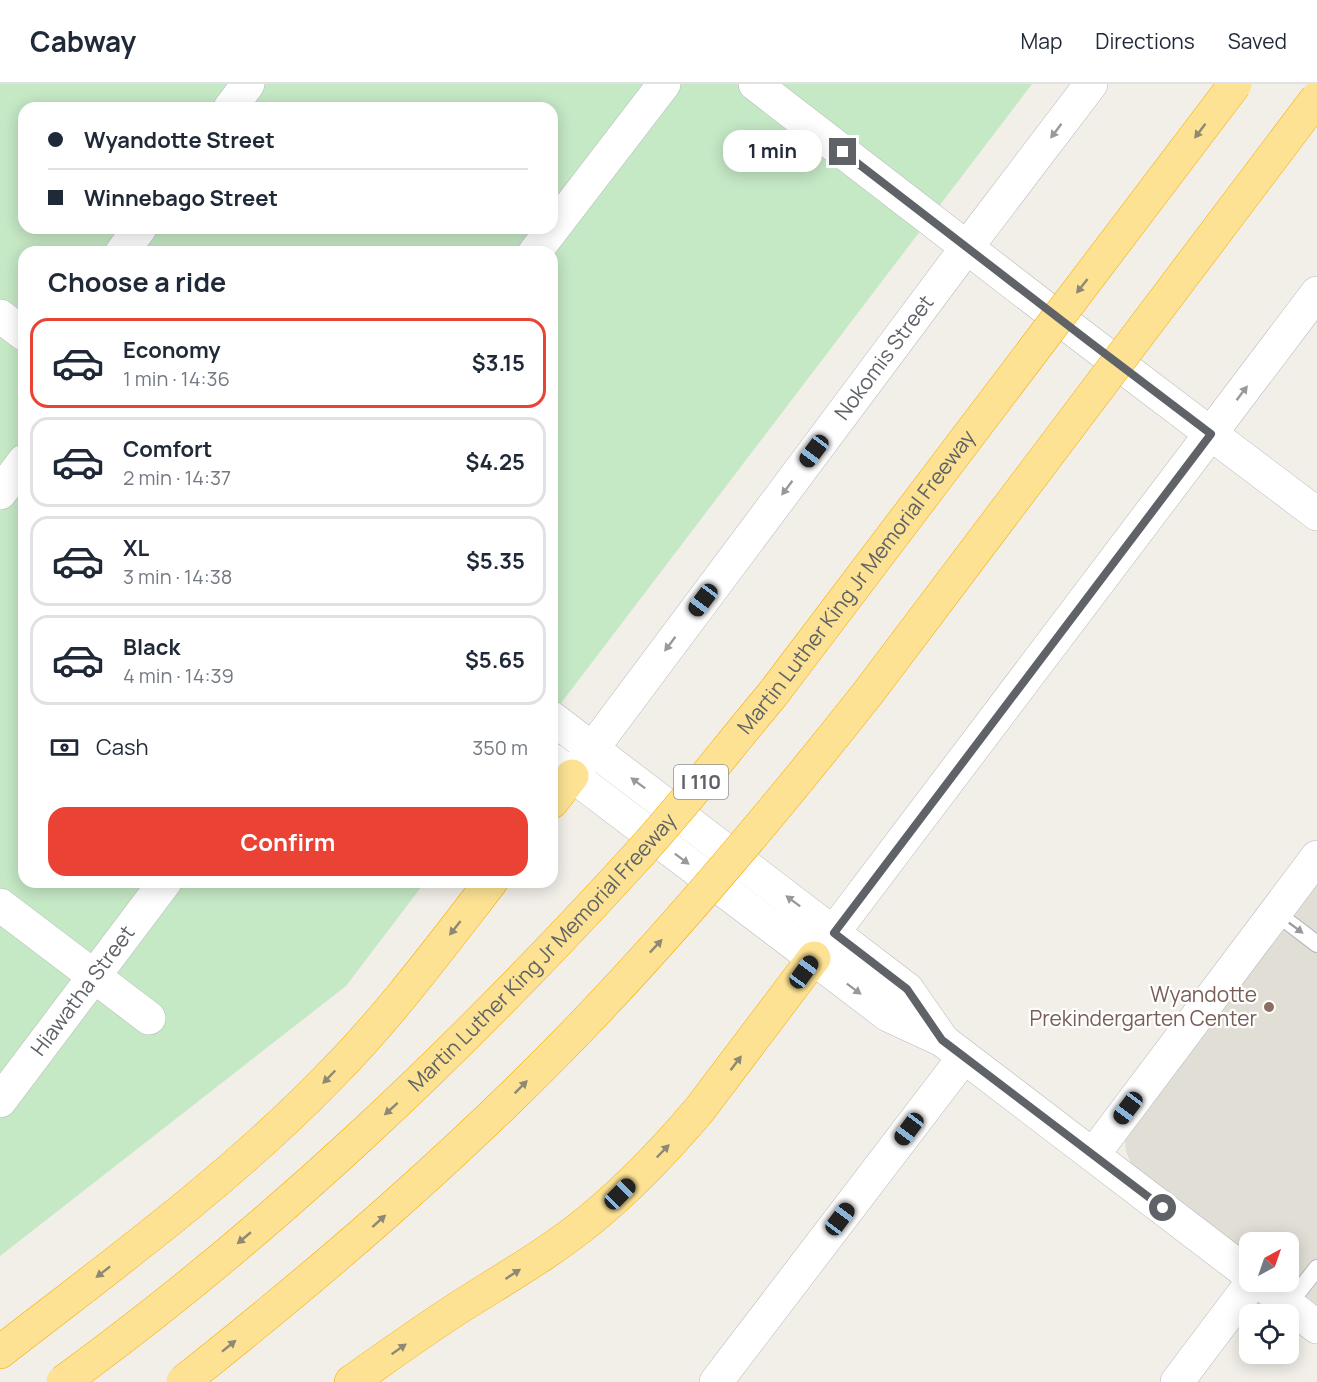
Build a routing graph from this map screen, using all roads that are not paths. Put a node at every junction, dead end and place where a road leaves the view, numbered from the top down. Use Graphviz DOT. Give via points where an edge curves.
graph roads {
  1 [pos="249,84"];
  2 [pos="664,84"];
  3 [pos="755,84"];
  4 [pos="1091,84"];
  5 [pos="1235,84"];
  6 [pos="1317,98"];
  7 [pos="235,102"];
  8 [pos="558,222"];
  9 [pos="549,234"];
  10 [pos="540,246"];
  11 [pos="967,247"];
  12 [pos="1317,293"];
  13 [pos="0,316"];
  14 [pos="18,330"];
  15 [pos="1211,434"];
  16 [pos="18,469"];
  17 [pos="0,492"];
  18 [pos="1317,514"];
  19 [pos="558,722"];
  20 [pos="592,748"];
  21 [pos="562,768"];
  22 [pos="1317,857"];
  23 [pos="161,888"];
  24 [pos="486,888"];
  25 [pos="0,905"];
  26 [pos="1275,912"];
  27 [pos="834,933"];
  28 [pos="1317,944"];
  29 [pos="814,958"];
  30 [pos="94,977"];
  31 [pos="149,1018"];
  32 [pos="953,1048"];
  33 [pos="0,1101"];
  34 [pos="1093,1155"];
  35 [pos="1239,1267"];
  36 [pos="1317,1268"];
  37 [pos="1245,1292"];
  38 [pos="1272,1292"];
  39 [pos="1287,1304"];
  40 [pos="1289,1304"];
  41 [pos="1299,1313"];
  42 [pos="1317,1327"];
  43 [pos="0,1352"];
  44 [pos="63,1382"];
  45 [pos="183,1382"];
  46 [pos="351,1382"];
  47 [pos="716,1382"];
  48 [pos="1177,1382"];
  1 -- 7 [label="street"];
  2 -- 8 [label="street"];
  3 -- 11 [label="street"];
  4 -- 11 [label="street, Nokomis Street, one-way"];
  5 -- 44 [label="highway, Martin Luther King Jr Memorial Freeway / I 110, one-way, bridge" via="790,671 632,862 468,1035 329,1166 226,1254"];
  45 -- 6 [label="highway, one-way, bridge" via="318,1273 427,1177 581,1027 659,944 868,693"];
  9 -- 10 [label="street"];
  11 -- 15 [label="street"];
  11 -- 20 [label="street, Nokomis Street, one-way"];
  15 -- 12 [label="street, one-way"];
  13 -- 14 [label="street"];
  15 -- 18 [label="street"];
  15 -- 27 [label="street"];
  16 -- 17 [label="street"];
  19 -- 20 [label="street"];
  20 -- 21 [label="street, Nokomis Street"];
  27 -- 20 [label="street, one-way"];
  21 -- 29 [label="street, one-way"];
  22 -- 26 [label="street"];
  23 -- 30 [label="street, Hiawatha Street"];
  24 -- 43 [label="highway, one-way" via="329,1078 275,1130 149,1236"];
  25 -- 30 [label="street"];
  26 -- 28 [label="lane, one-way"];
  26 -- 34 [label="street"];
  27 -- 29 [label="street"];
  27 -- 32 [label="street" via="907,989"];
  29 -- 32 [label="street, one-way" via="888,1015"];
  46 -- 29 [label="highway, one-way" via="550,1250 620,1194 700,1109"];
  30 -- 31 [label="street"];
  30 -- 33 [label="street, Hiawatha Street"];
  32 -- 34 [label="street"];
  32 -- 47 [label="street"];
  34 -- 35 [label="street"];
  36 -- 40 [label="lane"];
  37 -- 48 [label="street"];
  38 -- 39 [label="street"];
  41 -- 42 [label="street"];
}
